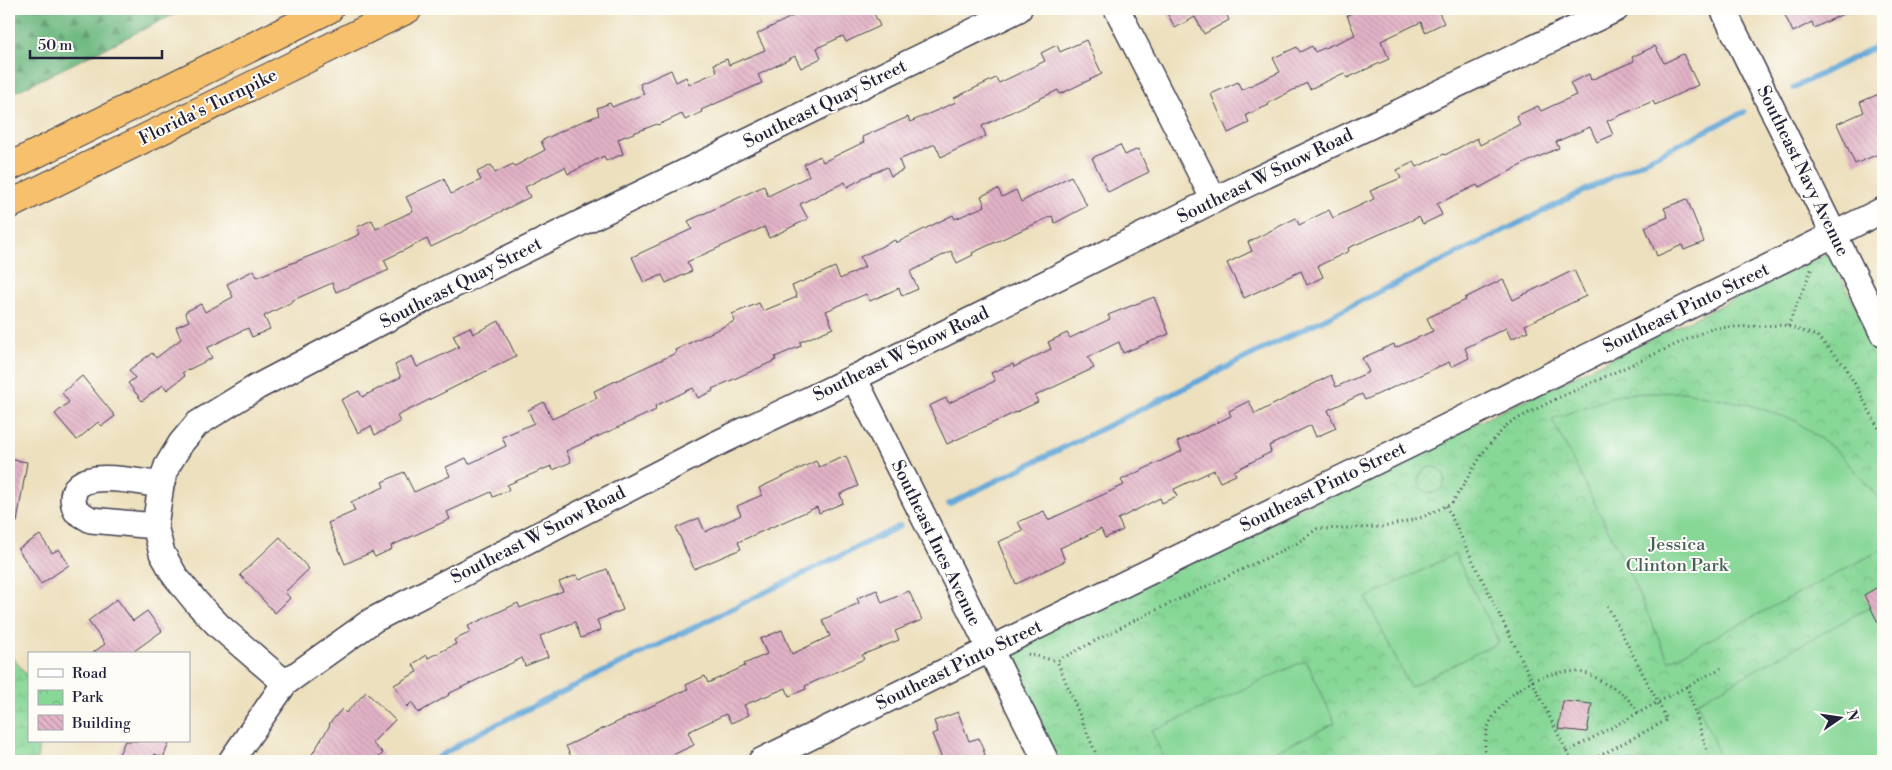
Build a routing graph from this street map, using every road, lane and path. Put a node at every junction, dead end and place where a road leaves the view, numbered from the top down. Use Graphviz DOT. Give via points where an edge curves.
graph roads {
  1 [pos="329,9"];
  2 [pos="408,9"];
  3 [pos="1019,9"];
  4 [pos="1117,9"];
  5 [pos="1616,9"];
  6 [pos="1723,9"];
  7 [pos="9,167"];
  8 [pos="1214,200"];
  9 [pos="9,205"];
  10 [pos="1883,210"];
  11 [pos="1834,234"];
  12 [pos="1816,260"];
  13 [pos="1788,326"];
  14 [pos="1883,334"];
  15 [pos="854,378"];
  16 [pos="1883,436"];
  17 [pos="161,485"];
  18 [pos="1446,506"];
  19 [pos="155,526"];
  20 [pos="1606,603"];
  21 [pos="989,650"];
  22 [pos="1024,653"];
  23 [pos="1057,661"];
  24 [pos="1721,668"];
  25 [pos="1532,680"];
  26 [pos="284,683"];
  27 [pos="1687,686"];
  28 [pos="1657,702"];
  29 [pos="1638,713"];
  30 [pos="1567,752"];
  31 [pos="231,761"];
  32 [pos="761,761"];
  33 [pos="1046,761"];
  34 [pos="1098,761"];
  35 [pos="1484,761"];
  36 [pos="1572,761"];
  37 [pos="1590,761"];
  38 [pos="1710,761"];
  1 -- 7 [label="highway, Florida's Turnpike"];
  2 -- 9 [label="highway, Florida's Turnpike"];
  3 -- 17 [label="street, Southeast Quay Street" via="427,298 257,387 197,424 167,466"];
  4 -- 8 [label="street"];
  5 -- 8 [label="street, Southeast W Snow Road"];
  6 -- 11 [label="street, Southeast Navy Avenue"];
  8 -- 15 [label="street, Southeast W Snow Road"];
  10 -- 11 [label="street, Southeast Pinto Street"];
  11 -- 14 [label="street, Southeast Navy Avenue"];
  11 -- 21 [label="street, Southeast Pinto Street"];
  12 -- 13 [label="path"];
  13 -- 16 [label="path" via="1817,336 1845,366"];
  13 -- 18 [label="path" via="1712,328 1509,423 1486,448 1452,503"];
  15 -- 21 [label="street, Southeast Ines Avenue"];
  15 -- 26 [label="street, Southeast W Snow Road" via="712,446 373,620"];
  17 -- 19 [label="street, Southeast Quay Street"];
  17 -- 19 [label="street" via="92,478 81,482 73,494 76,511 91,520"];
  18 -- 23 [label="path" via="1423,517 1384,527 1317,529 1296,544"];
  18 -- 25 [label="path"];
  19 -- 26 [label="street, Southeast Quay Street" via="162,553 175,576 197,603"];
  20 -- 28 [label="path"];
  21 -- 32 [label="street, Southeast Pinto Street"];
  21 -- 33 [label="street, Southeast Ines Avenue"];
  22 -- 23 [label="path"];
  23 -- 34 [label="path"];
  24 -- 27 [label="path"];
  25 -- 29 [label="path" via="1568,671 1586,673 1618,690"];
  25 -- 30 [label="path"];
  25 -- 35 [label="path" via="1514,691 1488,726"];
  26 -- 31 [label="street, Southeast W Snow Road"];
  27 -- 28 [label="path"];
  27 -- 38 [label="path"];
  28 -- 29 [label="path"];
  28 -- 37 [label="path" via="1667,720"];
  29 -- 30 [label="path"];
  30 -- 36 [label="path"];
}
